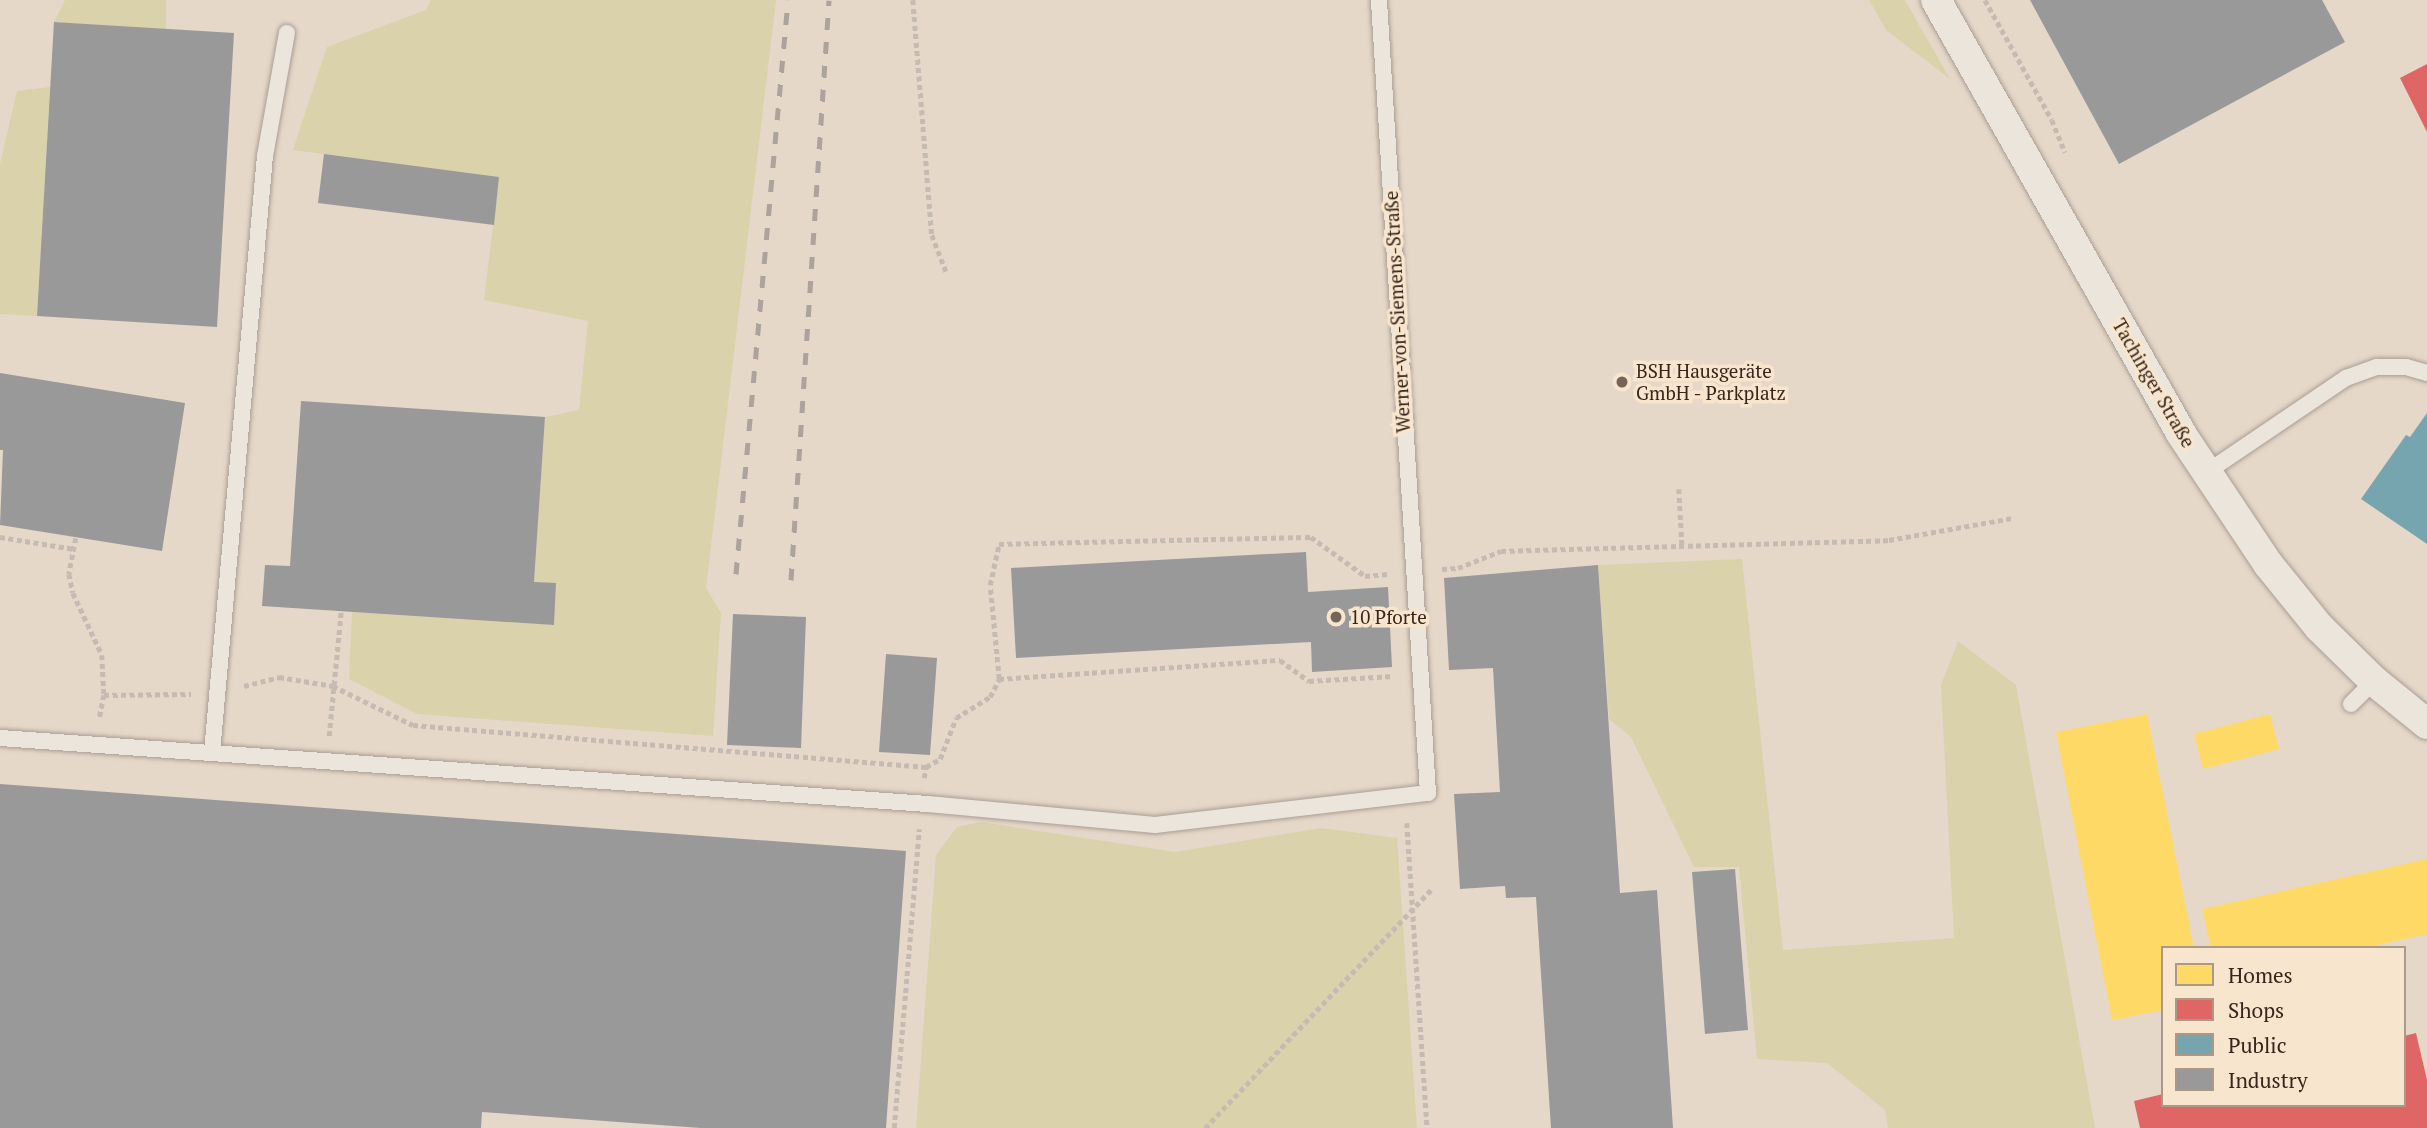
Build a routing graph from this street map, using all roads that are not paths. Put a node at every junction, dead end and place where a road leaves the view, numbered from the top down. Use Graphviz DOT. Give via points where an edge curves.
graph roads {
  1 [pos="1379,0"];
  2 [pos="1936,0"];
  3 [pos="287,33"];
  4 [pos="2427,373"];
  5 [pos="2207,472"];
  6 [pos="2374,681"];
  7 [pos="2351,704"];
  8 [pos="2427,724"];
  9 [pos="0,738"];
  10 [pos="212,753"];
  1 -- 10 [label="lane, Werner-von-Siemens-Straße" via="1427,793 1155,825 921,803"];
  2 -- 5 [label="street, Tachinger Straße"];
  3 -- 10 [label="lane" via="265,156"];
  4 -- 5 [label="lane" via="2377,367 2346,378"];
  5 -- 6 [label="street, Tachinger Straße" via="2268,564 2319,627"];
  6 -- 7 [label="lane"];
  6 -- 8 [label="street, Tachinger Straße"];
  9 -- 10 [label="lane"];
}
